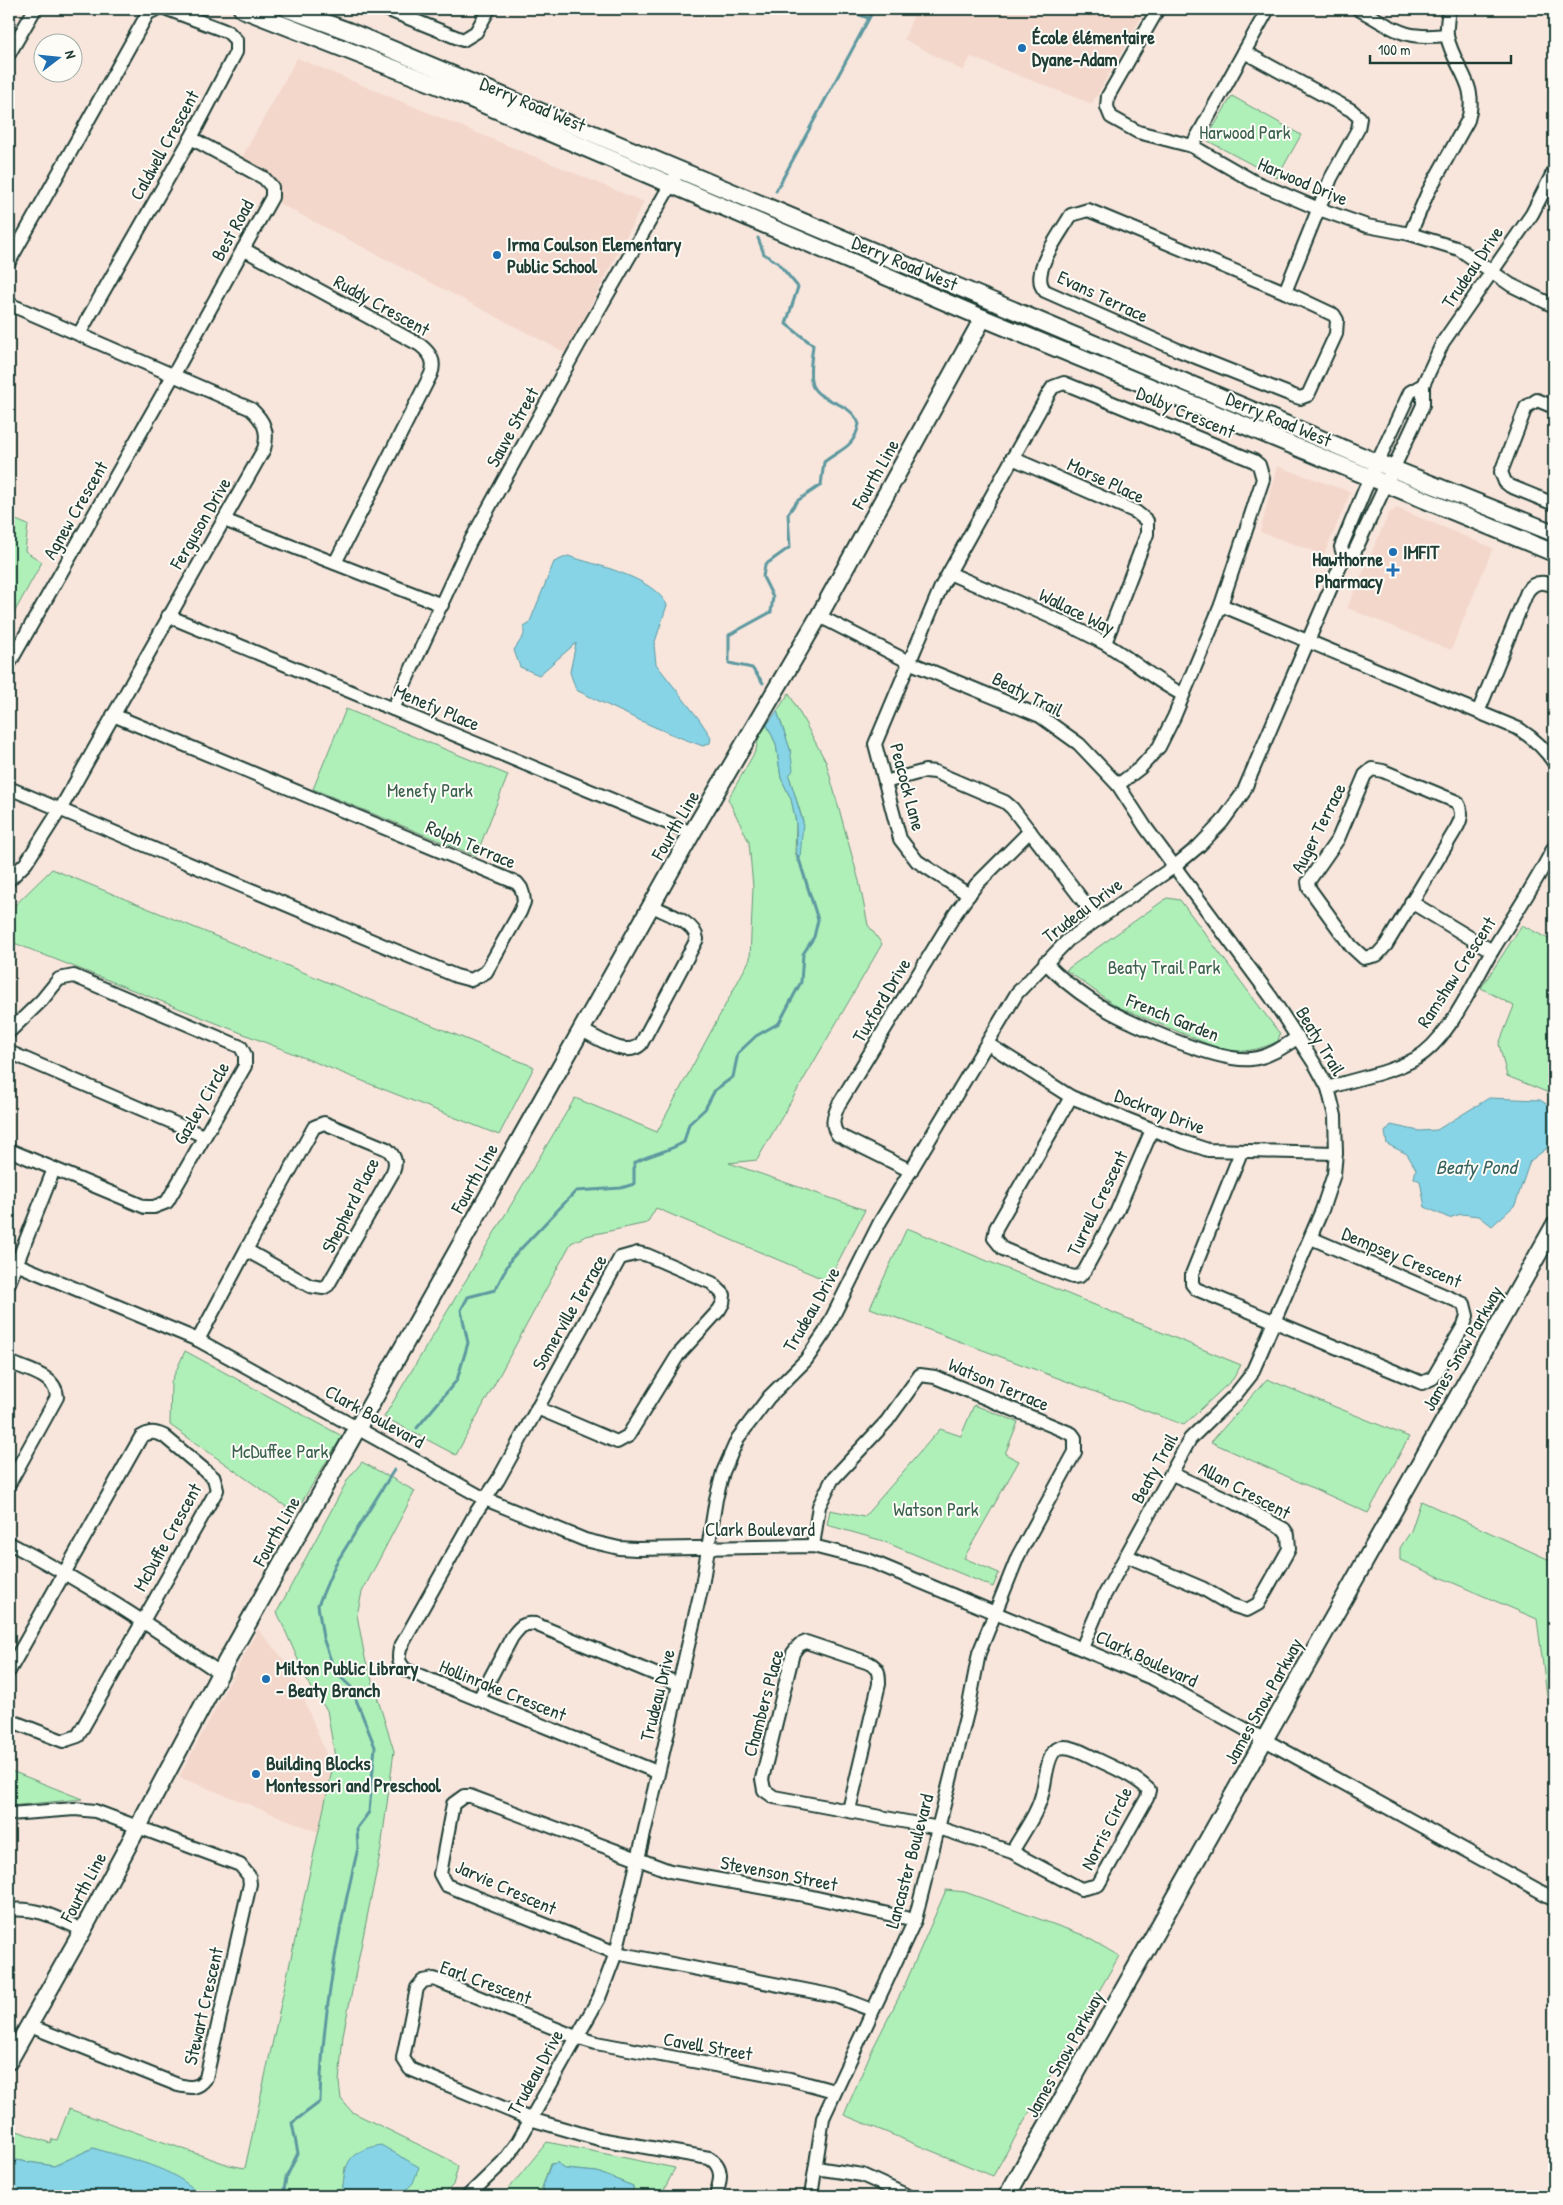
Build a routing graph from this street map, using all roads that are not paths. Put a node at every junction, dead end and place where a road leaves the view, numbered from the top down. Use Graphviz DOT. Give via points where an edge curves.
graph roads {
  1 [pos="35,9"];
  2 [pos="157,9"];
  3 [pos="166,9"];
  4 [pos="242,9"];
  5 [pos="288,9"];
  6 [pos="386,9"];
  7 [pos="489,9"];
  8 [pos="1158,9"];
  9 [pos="1268,9"];
  10 [pos="1358,9"];
  11 [pos="1449,9"];
  12 [pos="416,14"];
  13 [pos="1447,35"];
  14 [pos="1244,52"];
  15 [pos="9,54"];
  16 [pos="191,138"];
  17 [pos="1192,146"];
  18 [pos="679,170"];
  19 [pos="1554,171"];
  20 [pos="671,185"];
  21 [pos="1318,210"];
  22 [pos="1410,234"];
  23 [pos="243,249"];
  24 [pos="9,262"];
  25 [pos="1492,271"];
  26 [pos="1285,292"];
  27 [pos="9,304"];
  28 [pos="1554,306"];
  29 [pos="983,318"];
  30 [pos="79,334"];
  31 [pos="174,374"];
  32 [pos="1423,385"];
  33 [pos="1554,407"];
  34 [pos="1012,458"];
  35 [pos="1378,462"];
  36 [pos="1394,469"];
  37 [pos="1378,482"];
  38 [pos="1554,504"];
  39 [pos="224,520"];
  40 [pos="1554,533"];
  41 [pos="1554,553"];
  42 [pos="335,563"];
  43 [pos="949,573"];
  44 [pos="1554,586"];
  45 [pos="442,605"];
  46 [pos="1221,605"];
  47 [pos="168,616"];
  48 [pos="819,616"];
  49 [pos="1309,642"];
  50 [pos="1105,643"];
  51 [pos="911,663"];
  52 [pos="9,664"];
  53 [pos="1182,694"];
  54 [pos="393,709"];
  55 [pos="1479,710"];
  56 [pos="113,715"];
  57 [pos="1552,754"];
  58 [pos="885,782"];
  59 [pos="1118,785"];
  60 [pos="9,788"];
  61 [pos="61,808"];
  62 [pos="1030,830"];
  63 [pos="692,833"];
  64 [pos="1554,847"];
  65 [pos="1175,866"];
  66 [pos="9,880"];
  67 [pos="969,895"];
  68 [pos="1411,902"];
  69 [pos="652,906"];
  70 [pos="1097,919"];
  71 [pos="1492,951"];
  72 [pos="1045,962"];
  73 [pos="581,1030"];
  74 [pos="9,1032"];
  75 [pos="1298,1036"];
  76 [pos="988,1044"];
  77 [pos="9,1052"];
  78 [pos="1328,1088"];
  79 [pos="1071,1097"];
  80 [pos="1152,1130"];
  81 [pos="204,1136"];
  82 [pos="9,1150"];
  83 [pos="1241,1152"];
  84 [pos="1336,1153"];
  85 [pos="54,1169"];
  86 [pos="911,1171"];
  87 [pos="1554,1226"];
  88 [pos="1311,1238"];
  89 [pos="246,1250"];
  90 [pos="13,1263"];
  91 [pos="9,1283"];
  92 [pos="1274,1321"];
  93 [pos="198,1340"];
  94 [pos="9,1362"];
  95 [pos="537,1408"];
  96 [pos="357,1428"];
  97 [pos="1172,1474"];
  98 [pos="9,1484"];
  99 [pos="485,1499"];
  100 [pos="9,1543"];
  101 [pos="813,1546"];
  102 [pos="708,1549"];
  103 [pos="1127,1556"];
  104 [pos="66,1573"];
  105 [pos="995,1612"];
  106 [pos="143,1620"];
  107 [pos="1082,1648"];
  108 [pos="9,1671"];
  109 [pos="220,1673"];
  110 [pos="679,1684"];
  111 [pos="479,1699"];
  112 [pos="9,1720"];
  113 [pos="1264,1740"];
  114 [pos="657,1772"];
  115 [pos="850,1810"];
  116 [pos="9,1814"];
  117 [pos="138,1825"];
  118 [pos="939,1828"];
  119 [pos="1012,1852"];
  120 [pos="637,1860"];
  121 [pos="1554,1899"];
  122 [pos="9,1910"];
  123 [pos="915,1920"];
  124 [pos="83,1930"];
  125 [pos="616,1953"];
  126 [pos="872,2010"];
  127 [pos="30,2026"];
  128 [pos="576,2038"];
  129 [pos="9,2062"];
  130 [pos="834,2091"];
  131 [pos="530,2119"];
  132 [pos="816,2168"];
  133 [pos="468,2196"];
  134 [pos="716,2196"];
  135 [pos="811,2196"];
  136 [pos="908,2196"];
  137 [pos="1007,2196"];
  1 -- 15 [label="street"];
  2 -- 24 [label="street" via="148,13"];
  3 -- 16 [label="street, Caldwell Crescent" via="228,32 238,46"];
  4 -- 20 [label="main road, Derry Road West" via="457,93"];
  5 -- 18 [label="main road, Derry Road West"];
  6 -- 12 [label="street"];
  7 -- 12 [label="street" via="476,32 463,40"];
  8 -- 17 [label="street, Harwood Drive" via="1108,96 1108,111 1113,119 1138,132"];
  9 -- 14 [label="street"];
  10 -- 13 [label="street" via="1398,32 1414,37"];
  11 -- 13 [label="street"];
  13 -- 22 [label="street" via="1470,89 1471,111 1425,198"];
  14 -- 17 [label="street"];
  14 -- 21 [label="street" via="1351,110 1360,118 1358,129 1331,178"];
  16 -- 23 [label="street, Best Road" via="264,178 272,188 272,196"];
  16 -- 30 [label="street, Caldwell Crescent"];
  17 -- 21 [label="street, Harwood Drive" via="1253,181"];
  18 -- 20 [label="street, Sauve Street"];
  18 -- 35 [label="main road, Derry Road West"];
  19 -- 25 [label="street, Trudeau Drive" via="1532,214"];
  20 -- 29 [label="main road, Derry Road West"];
  20 -- 45 [label="street, Sauve Street" via="470,542"];
  21 -- 22 [label="street, Harwood Drive" via="1367,226"];
  21 -- 26 [label="street"];
  22 -- 25 [label="street, Harwood Drive" via="1459,249"];
  23 -- 31 [label="street, Best Road"];
  23 -- 42 [label="street, Ruddy Crescent" via="420,345 431,358 431,374"];
  25 -- 28 [label="street, Harwood Drive" via="1511,285"];
  25 -- 32 [label="street, Trudeau Drive" via="1443,342"];
  26 -- 26 [label="street, Evans Terrace" via="1326,311 1337,320 1336,334 1312,390 1304,398 1178,350 1050,295 1041,288 1039,275 1072,215 1088,210"];
  27 -- 30 [label="street, Ferguson Drive"];
  29 -- 37 [label="main road, Derry Road West"];
  29 -- 48 [label="main road, Fourth Line"];
  30 -- 31 [label="street, Ferguson Drive"];
  31 -- 39 [label="street, Ferguson Drive" via="251,409 266,429 264,449"];
  31 -- 52 [label="street, Agnew Crescent"];
  32 -- 35 [label="street, Trudeau Drive" via="1410,392"];
  32 -- 36 [label="street, Trudeau Drive" via="1423,405"];
  33 -- 38 [label="street" via="1537,400 1526,407 1500,472 1510,486"];
  34 -- 43 [label="street, Dolby Crescent"];
  34 -- 46 [label="street, Dolby Crescent" via="1053,387 1064,383 1254,461 1259,465 1263,479"];
  34 -- 50 [label="street, Morse Place" via="1136,512 1147,521 1147,534"];
  35 -- 36 [label="main road, Derry Road West"];
  35 -- 37 [label="street, Trudeau Drive"];
  36 -- 37 [label="street, Trudeau Drive"];
  36 -- 40 [label="main road, Derry Road West"];
  37 -- 41 [label="main road, Derry Road West"];
  37 -- 49 [label="street, Trudeau Drive" via="1342,547 1344,557"];
  39 -- 42 [label="street"];
  39 -- 47 [label="street, Ferguson Drive"];
  42 -- 45 [label="street"];
  43 -- 50 [label="street, Wallace Way"];
  43 -- 51 [label="street, Dolby Crescent"];
  44 -- 55 [label="street" via="1537,583 1527,592"];
  45 -- 54 [label="street, Sauve Street"];
  46 -- 49 [label="street"];
  46 -- 53 [label="street, Dolby Crescent"];
  47 -- 54 [label="street, Menefy Place"];
  47 -- 56 [label="street, Ferguson Drive"];
  48 -- 51 [label="street, Beaty Trail"];
  48 -- 63 [label="main road, Fourth Line"];
  49 -- 55 [label="street"];
  49 -- 65 [label="street, Trudeau Drive" via="1244,793 1222,822"];
  50 -- 53 [label="street, Wallace Way" via="1160,683"];
  51 -- 58 [label="street, Peacock Lane" via="875,744"];
  51 -- 59 [label="street, Beaty Trail" via="1040,716 1079,744"];
  53 -- 59 [label="street, Dolby Crescent" via="1159,747"];
  54 -- 63 [label="street, Menefy Place"];
  55 -- 57 [label="street" via="1519,729"];
  56 -- 61 [label="street, Ferguson Drive"];
  56 -- 61 [label="street, Rolph Terrace" via="517,884 524,902 520,912 486,972 477,978 466,979"];
  58 -- 62 [label="street" via="925,771 935,772 1005,802"];
  58 -- 67 [label="street, Peacock Lane" via="900,839 907,850 917,861"];
  59 -- 65 [label="street, Beaty Trail"];
  60 -- 61 [label="street"];
  61 -- 66 [label="street, Ferguson Drive" via="26,863"];
  62 -- 67 [label="street, Tuxford Drive"];
  62 -- 70 [label="street"];
  63 -- 69 [label="main road, Fourth Line"];
  64 -- 71 [label="street, Ramshaw Crescent"];
  65 -- 70 [label="street, Trudeau Drive"];
  65 -- 75 [label="street, Beaty Trail"];
  67 -- 86 [label="street, Tuxford Drive" via="946,927 839,1104 833,1123 838,1135"];
  68 -- 68 [label="street, Auger Terrace" via="1386,945 1377,955 1364,958 1351,946 1309,888 1310,877 1338,839 1366,775 1372,769 1449,798 1461,809 1460,823"];
  68 -- 71 [label="street"];
  69 -- 73 [label="main road, Fourth Line"];
  69 -- 73 [label="street" via="690,926 695,930 697,939 642,1042 626,1050"];
  70 -- 72 [label="street, Trudeau Drive"];
  71 -- 78 [label="street, Ramshaw Crescent" via="1445,1030 1426,1050 1396,1067"];
  72 -- 75 [label="street, French Garden" via="1077,991 1118,1016 1213,1055 1238,1060 1258,1058 1283,1048"];
  72 -- 76 [label="street, Trudeau Drive" via="1017,993"];
  73 -- 96 [label="main road, Fourth Line"];
  74 -- 81 [label="street, Gazley Circle" via="55,983 74,976 241,1047 245,1066"];
  75 -- 78 [label="street, Beaty Trail"];
  76 -- 79 [label="street, Dockray Drive"];
  76 -- 86 [label="street, Trudeau Drive"];
  77 -- 81 [label="street"];
  78 -- 84 [label="street, Beaty Trail" via="1335,1116"];
  79 -- 80 [label="street, Dockray Drive"];
  79 -- 80 [label="street, Turrell Crescent" via="996,1228 994,1238 1003,1249 1054,1270 1073,1277 1080,1276 1085,1270 1117,1211"];
  80 -- 83 [label="street, Dockray Drive" via="1208,1150"];
  81 -- 85 [label="street, Gazley Circle" via="167,1202 154,1207 145,1207"];
  82 -- 85 [label="street, Gazley Circle"];
  83 -- 84 [label="street, Dockray Drive"];
  83 -- 92 [label="street" via="1191,1278 1196,1289"];
  84 -- 88 [label="street, Beaty Trail" via="1329,1192"];
  85 -- 90 [label="street"];
  86 -- 102 [label="street, Trudeau Drive" via="880,1222 820,1339 806,1360 769,1397 738,1438 723,1472"];
  87 -- 113 [label="main road, James Snow Parkway"];
  88 -- 92 [label="street, Beaty Trail"];
  88 -- 92 [label="street, Dempsey Crescent" via="1458,1300 1467,1310 1464,1324 1433,1378 1422,1382"];
  89 -- 89 [label="street, Shepherd Place" via="310,1286 323,1288 328,1285 393,1172 392,1153 329,1125 318,1125 310,1132"];
  89 -- 93 [label="street, Shepherd Place"];
  90 -- 91 [label="street"];
  90 -- 93 [label="street, Clark Boulevard"];
  92 -- 97 [label="street, Beaty Trail" via="1251,1375 1190,1439"];
  93 -- 96 [label="street, Clark Boulevard"];
  94 -- 98 [label="street" via="47,1379 56,1390 56,1397"];
  95 -- 95 [label="street, Somerville Terrace" via="617,1442 628,1436 678,1355 719,1310 724,1296 719,1288 647,1255 630,1254 620,1258"];
  95 -- 99 [label="street, Somerville Terrace"];
  96 -- 99 [label="street, Clark Boulevard"];
  96 -- 109 [label="main road, Fourth Line"];
  97 -- 103 [label="street, Beaty Trail"];
  97 -- 103 [label="street, Allan Crescent" via="1284,1529 1289,1549 1258,1604 1247,1610"];
  99 -- 102 [label="street, Clark Boulevard" via="602,1545 636,1549"];
  99 -- 111 [label="street, Hollinrake Crescent" via="400,1648 398,1658 406,1670"];
  100 -- 104 [label="street"];
  101 -- 102 [label="street, Clark Boulevard"];
  101 -- 105 [label="street, Clark Boulevard" via="868,1560"];
  101 -- 105 [label="street, Watson Terrace" via="819,1506 832,1480 887,1421 920,1375 935,1377 1075,1438 1075,1452 1018,1556"];
  102 -- 110 [label="street, Trudeau Drive"];
  103 -- 107 [label="street, Beaty Trail" via="1104,1596"];
  104 -- 106 [label="street"];
  104 -- 106 [label="street, McDuffe Crescent" via="141,1437 157,1432 164,1436 214,1478 217,1487"];
  104 -- 108 [label="street, McDuffe Crescent"];
  105 -- 107 [label="street, Clark Boulevard"];
  105 -- 118 [label="street, Lancaster Boulevard" via="979,1653"];
  106 -- 109 [label="street"];
  106 -- 112 [label="street, McDuffe Crescent" via="78,1736 63,1741"];
  107 -- 113 [label="street, Clark Boulevard" via="1154,1679"];
  109 -- 117 [label="main road, Fourth Line"];
  110 -- 111 [label="street" via="527,1623 512,1637"];
  110 -- 114 [label="street, Trudeau Drive"];
  111 -- 114 [label="street, Hollinrake Crescent"];
  113 -- 121 [label="street, Clark Boulevard"];
  113 -- 137 [label="main road, James Snow Parkway"];
  114 -- 120 [label="street, Trudeau Drive"];
  115 -- 115 [label="street, Chambers Place" via="879,1674 869,1663 806,1642 799,1645 791,1658 762,1785 774,1797"];
  115 -- 118 [label="street, Chambers Place"];
  116 -- 117 [label="street" via="75,1809 95,1811"];
  117 -- 124 [label="main road, Fourth Line"];
  117 -- 127 [label="street, Stewart Crescent" via="240,1865 249,1876 250,1884 206,2078 195,2088 178,2086"];
  118 -- 119 [label="street, Norris Circle"];
  118 -- 123 [label="street, Lancaster Boulevard"];
  119 -- 119 [label="street, Norris Circle" via="1081,1889 1094,1887 1105,1874 1148,1798 1149,1790 1110,1765 1073,1748 1061,1747 1055,1750 1049,1763 1038,1808"];
  120 -- 123 [label="street, Stevenson Street" via="670,1871 799,1894"];
  120 -- 125 [label="street, Trudeau Drive"];
  120 -- 125 [label="street, Jarvie Crescent" via="470,1796 464,1796 453,1804 440,1874 446,1885"];
  122 -- 124 [label="street" via="37,1910"];
  123 -- 126 [label="street, Lancaster Boulevard"];
  124 -- 127 [label="main road, Fourth Line"];
  125 -- 126 [label="street" via="835,1996"];
  125 -- 128 [label="street, Trudeau Drive" via="599,1998"];
  126 -- 130 [label="street, Lancaster Boulevard"];
  127 -- 129 [label="main road, Fourth Line"];
  128 -- 130 [label="street, Cavell Street" via="790,2079"];
  128 -- 131 [label="street, Trudeau Drive"];
  128 -- 131 [label="street, Earl Crescent" via="434,1979 422,1982 417,1988 405,2046 406,2065"];
  130 -- 132 [label="street, Lancaster Boulevard" via="823,2118"];
  131 -- 133 [label="street, Trudeau Drive" via="504,2162"];
  131 -- 134 [label="street" via="600,2139 710,2158 720,2169"];
  132 -- 135 [label="street, Lancaster Boulevard"];
  132 -- 136 [label="street" via="857,2174"];
}
